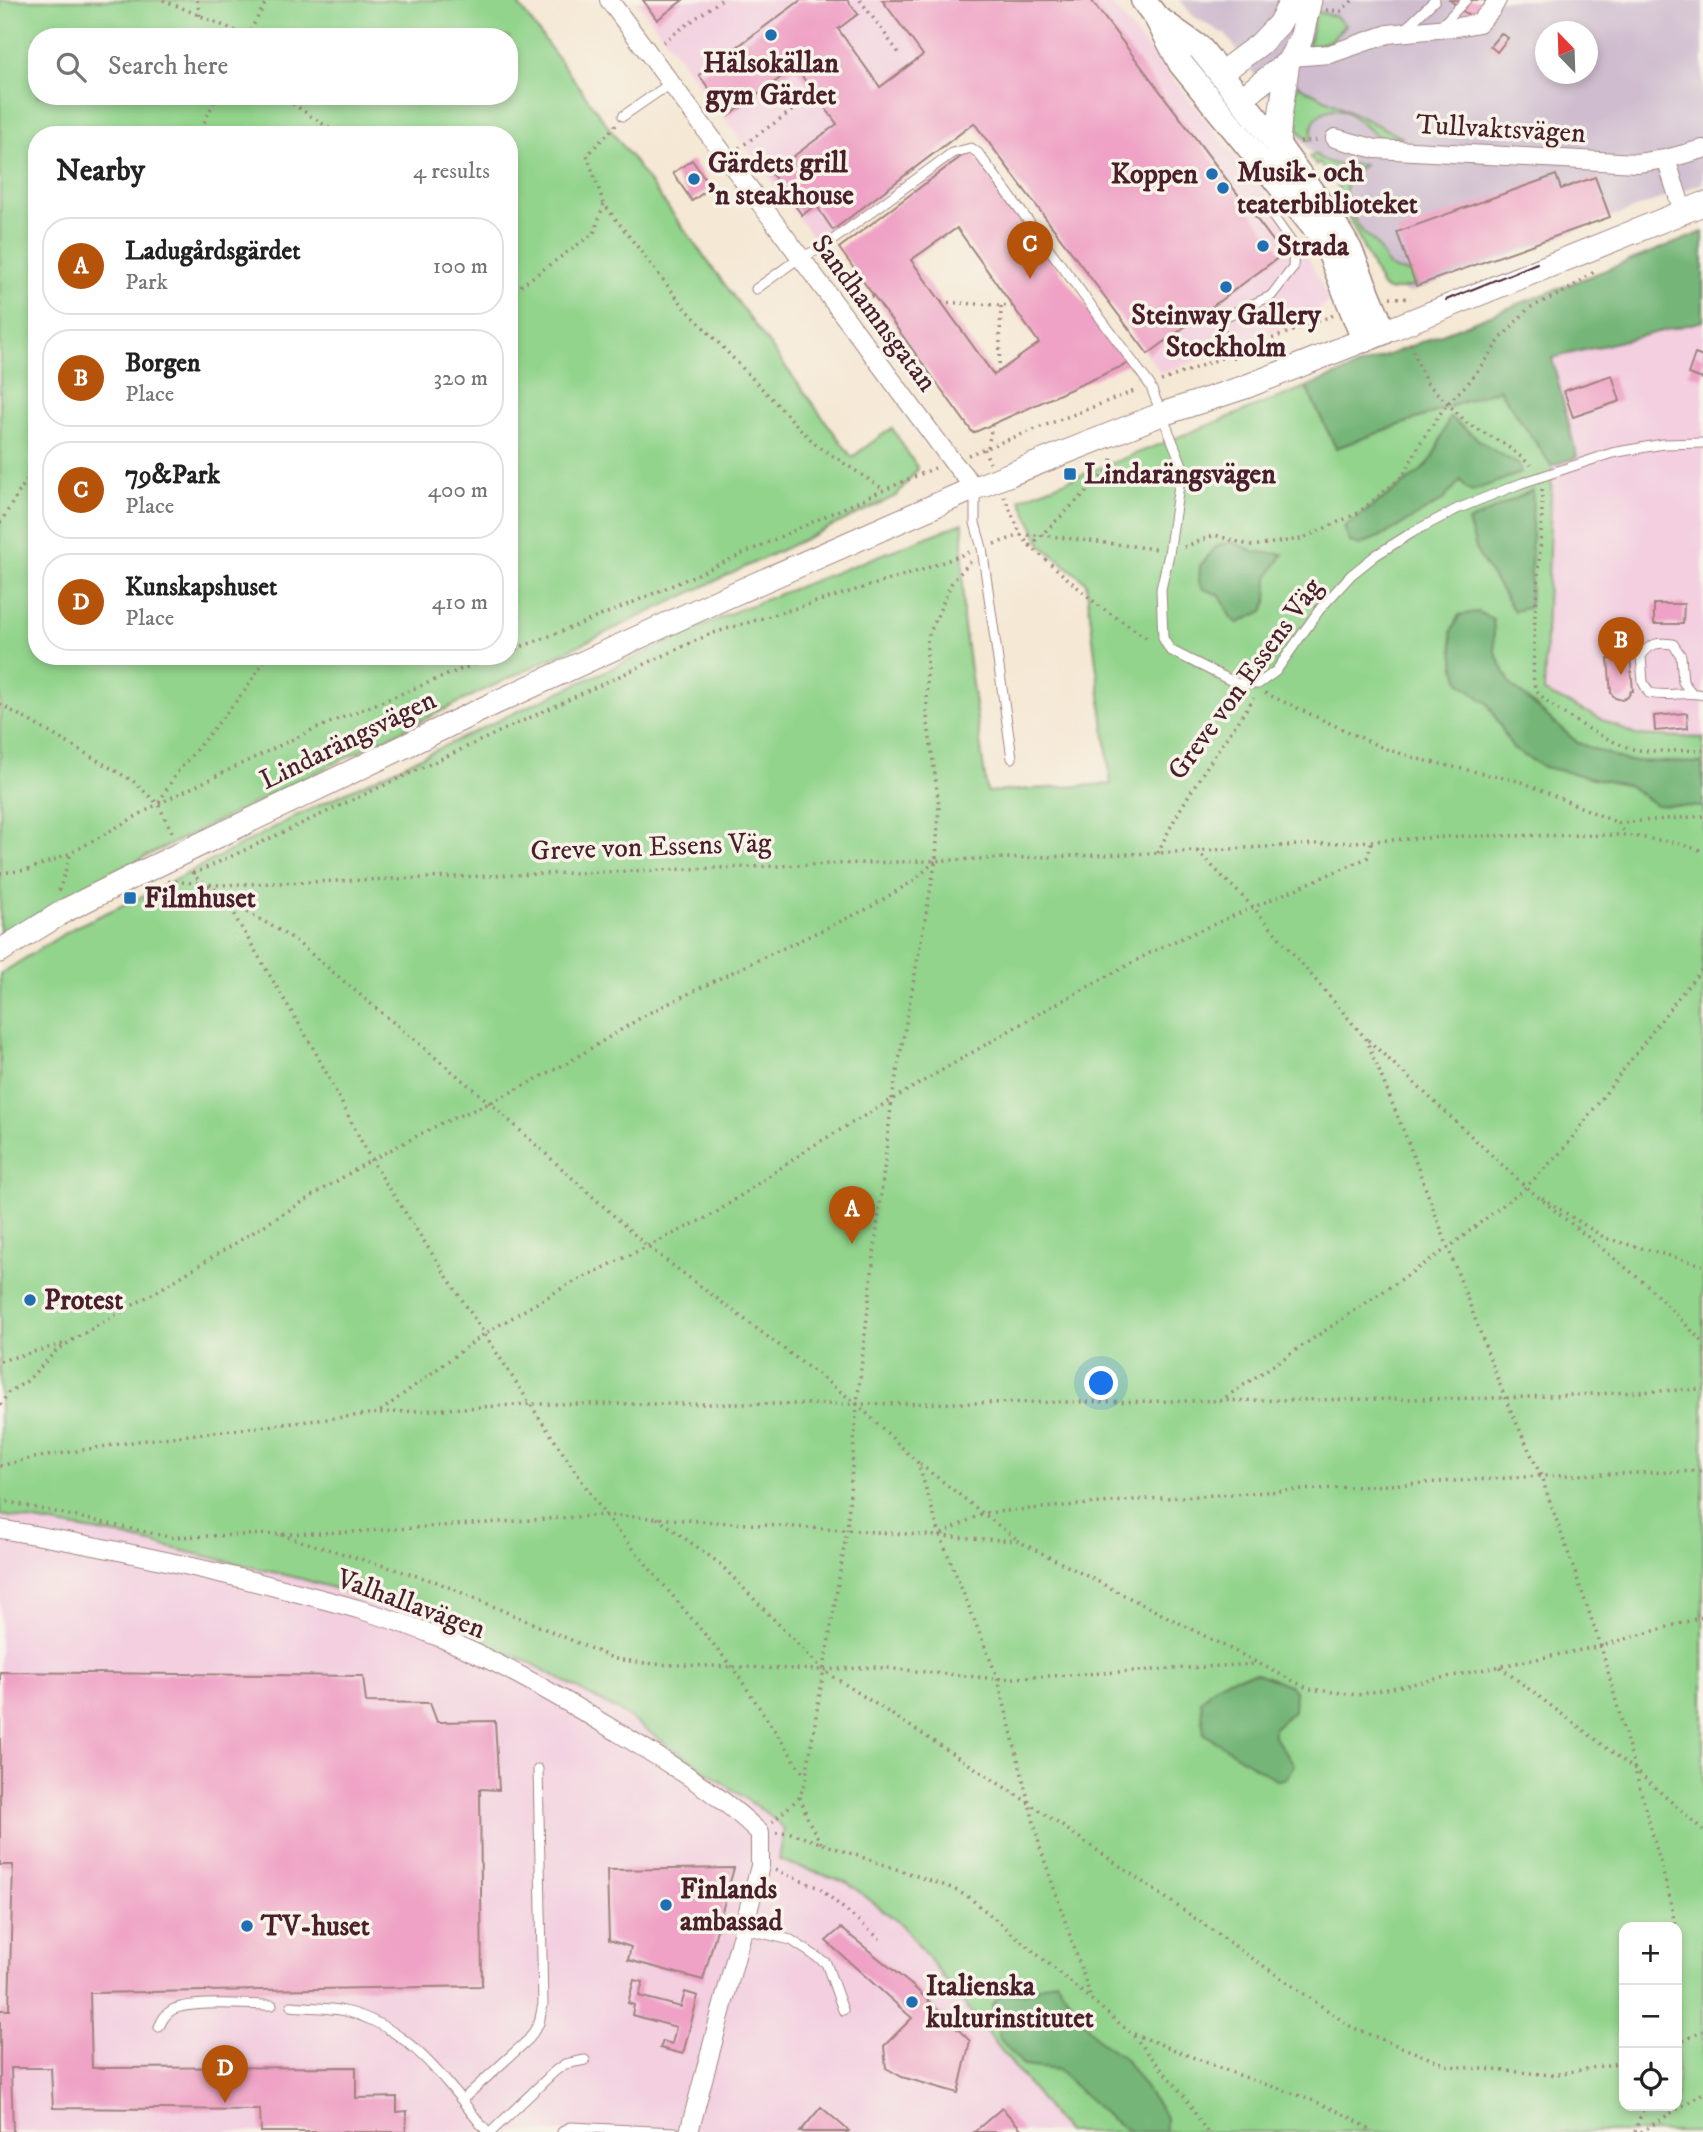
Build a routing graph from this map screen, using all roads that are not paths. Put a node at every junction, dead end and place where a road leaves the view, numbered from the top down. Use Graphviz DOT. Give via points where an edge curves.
graph roads {
  1 [pos="609,0"];
  2 [pos="1292,0"];
  3 [pos="1310,0"];
  4 [pos="1435,0"];
  5 [pos="1466,0"];
  6 [pos="1497,0"];
  7 [pos="1149,8"];
  8 [pos="1438,29"];
  9 [pos="1402,33"];
  10 [pos="1290,59"];
  11 [pos="1211,80"];
  12 [pos="671,83"];
  13 [pos="1232,105"];
  14 [pos="623,116"];
  15 [pos="1335,138"];
  16 [pos="1287,144"];
  17 [pos="1703,149"];
  18 [pos="1666,159"];
  19 [pos="1285,191"];
  20 [pos="1693,208"];
  21 [pos="799,258"];
  22 [pos="755,289"];
  23 [pos="1222,318"];
  24 [pos="1374,336"];
  25 [pos="1162,414"];
  26 [pos="1703,443"];
  27 [pos="975,488"];
  28 [pos="1691,692"];
  29 [pos="1703,695"];
  30 [pos="1012,758"];
  31 [pos="0,951"];
  32 [pos="0,1529"];
  33 [pos="538,1769"];
  34 [pos="744,1928"];
  35 [pos="272,2005"];
  36 [pos="291,2006"];
  37 [pos="843,2010"];
  38 [pos="159,2027"];
  39 [pos="584,2060"];
  40 [pos="461,2101"];
  41 [pos="489,2132"];
  42 [pos="562,2132"];
  43 [pos="675,2132"];
  44 [pos="689,2132"];
  1 -- 12 [label="street, Sandhamnsgatan"];
  2 -- 11 [label="street" via="1279,24 1260,44"];
  3 -- 10 [label="street" via="1301,38"];
  4 -- 9 [label="lane"];
  5 -- 8 [label="lane"];
  6 -- 8 [label="street" via="1479,23"];
  7 -- 11 [label="main road" via="1181,64"];
  8 -- 9 [label="street"];
  9 -- 10 [label="street" via="1330,54"];
  10 -- 13 [label="street"];
  10 -- 16 [label="street" via="1283,95"];
  11 -- 13 [label="main road"];
  12 -- 14 [label="lane"];
  12 -- 21 [label="street, Sandhamnsgatan"];
  13 -- 16 [label="main road"];
  13 -- 19 [label="main road"];
  15 -- 18 [label="street, Tullvaktsvägen" via="1376,149 1637,163"];
  16 -- 24 [label="main road" via="1350,250"];
  17 -- 18 [label="street, Tullvaktsvägen"];
  18 -- 20 [label="street"];
  19 -- 23 [label="lane" via="1268,208 1294,246 1293,268 1271,296"];
  19 -- 24 [label="main road" via="1317,231"];
  20 -- 24 [label="street, Lindarängsvägen"];
  21 -- 22 [label="lane"];
  21 -- 25 [label="lane" via="822,248 952,153 971,148 1145,377"];
  21 -- 27 [label="street, Sandhamnsgatan"];
  24 -- 25 [label="street, Lindarängsvägen"];
  25 -- 26 [label="lane, Greve von Essens Väg" via="1182,465 1161,589 1163,638 1170,650 1236,684 1258,684 1276,671 1351,575 1376,555 1457,509 1612,453"];
  25 -- 27 [label="street, Lindarängsvägen"];
  27 -- 30 [label="lane" via="975,523"];
  27 -- 31 [label="street, Lindarängsvägen" via="520,691 153,866 66,910"];
  28 -- 28 [label="lane" via="1683,682 1681,656 1673,644 1647,647 1641,656 1643,682 1649,693"];
  28 -- 29 [label="lane"];
  32 -- 34 [label="street, Valhallavägen" via="105,1546 345,1605 442,1638 530,1679 645,1749 738,1812 760,1833 760,1866"];
  33 -- 40 [label="lane" via="543,2004 539,2023 529,2039"];
  34 -- 37 [label="lane" via="791,1940 826,1963"];
  34 -- 44 [label="street"];
  35 -- 38 [label="lane" via="186,2006 163,2017"];
  36 -- 40 [label="lane" via="345,2011 382,2025 434,2067"];
  39 -- 41 [label="lane" via="555,2071"];
  40 -- 41 [label="lane"];
  42 -- 43 [label="lane" via="570,2127"];
}
